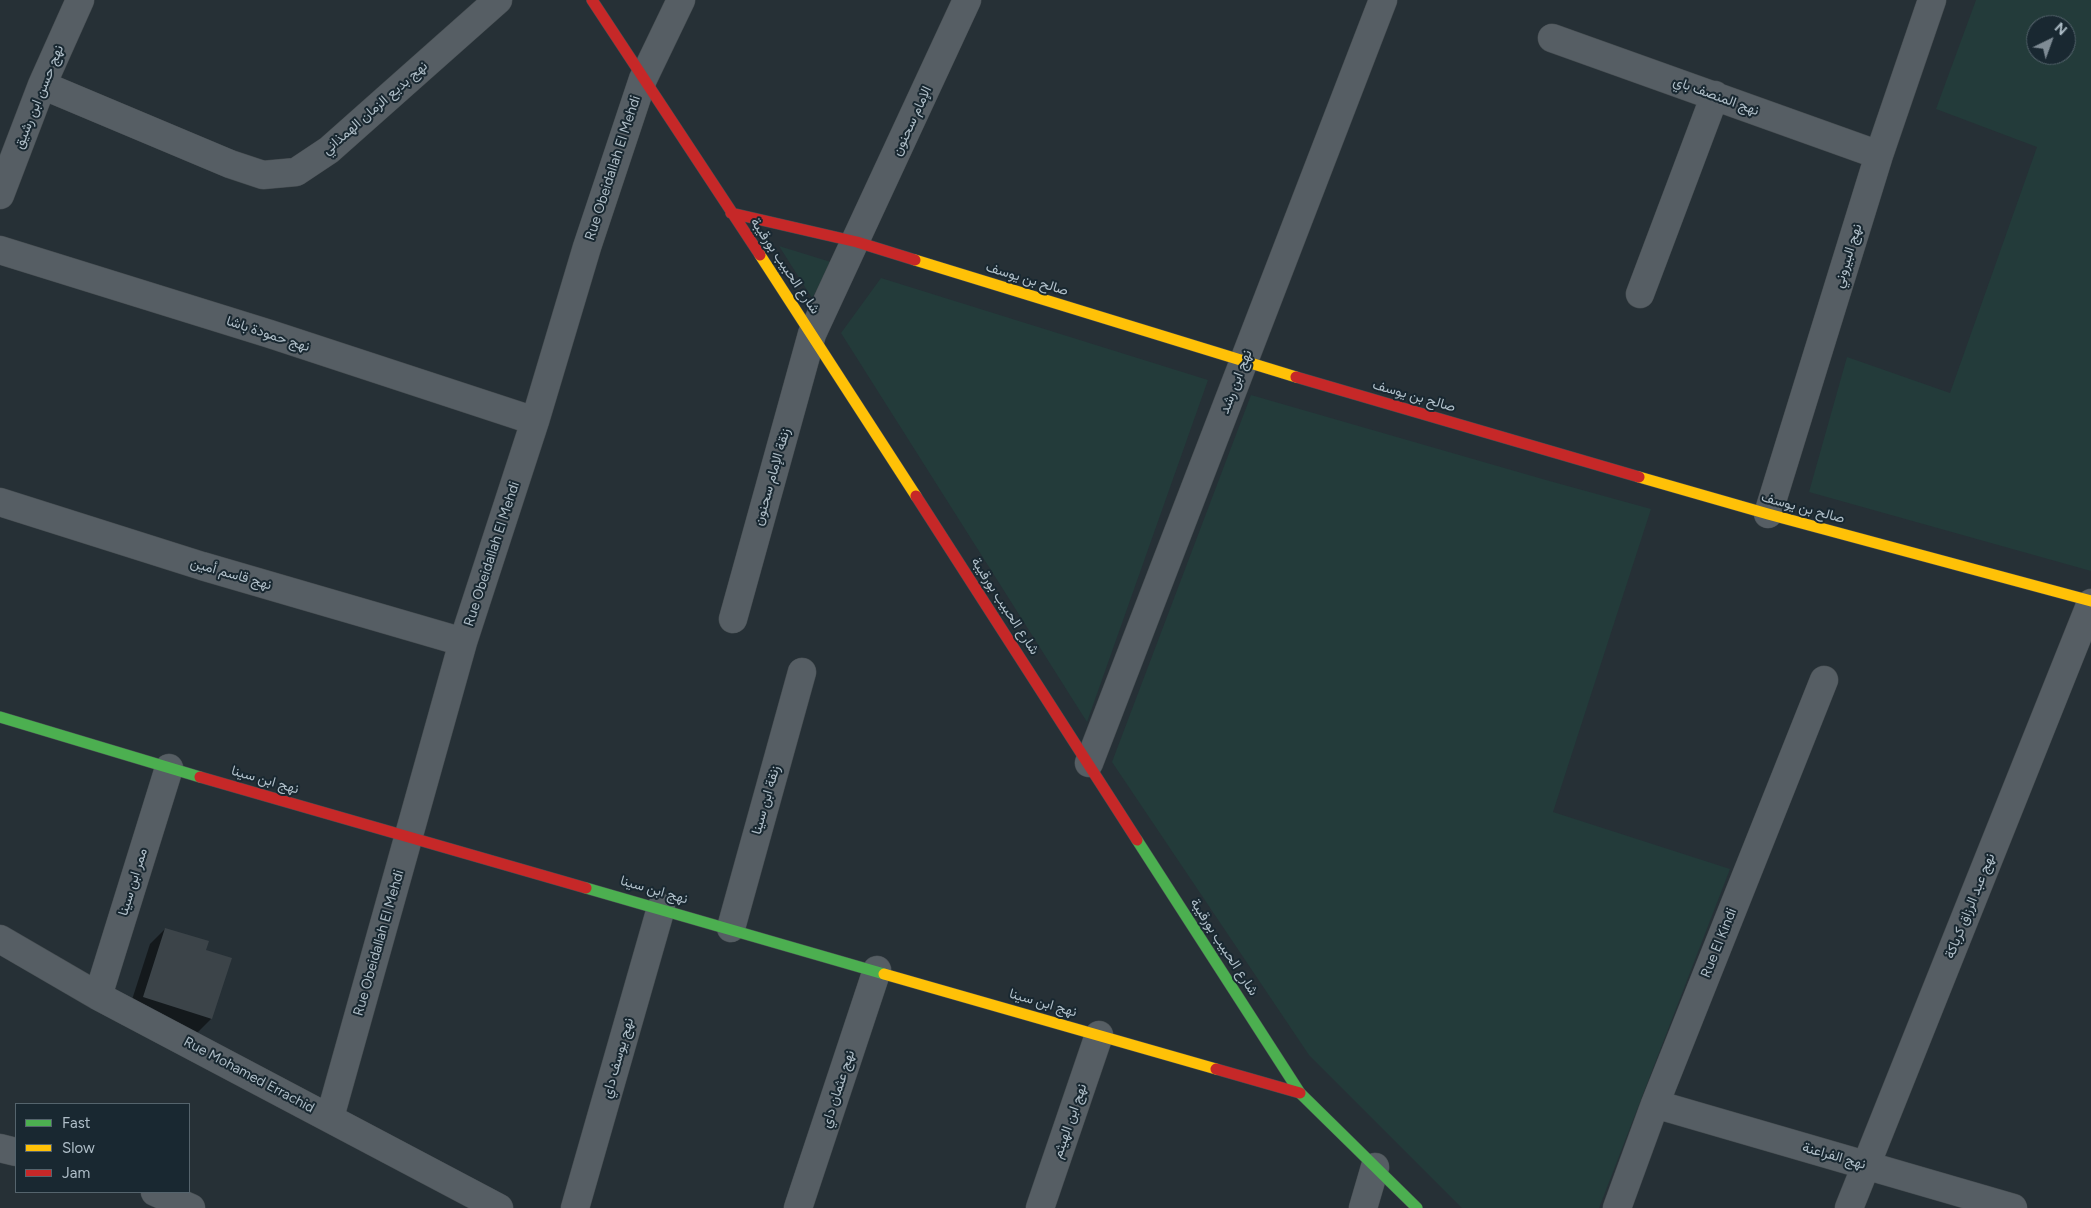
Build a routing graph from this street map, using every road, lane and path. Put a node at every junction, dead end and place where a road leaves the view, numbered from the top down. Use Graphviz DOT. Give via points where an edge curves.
graph roads {
  1 [pos="80,0"];
  2 [pos="498,0"];
  3 [pos="592,0"];
  4 [pos="681,0"];
  5 [pos="967,0"];
  6 [pos="1383,0"];
  7 [pos="1932,0"];
  8 [pos="1552,38"];
  9 [pos="643,79"];
  10 [pos="42,85"];
  11 [pos="1715,95"];
  12 [pos="1879,156"];
  13 [pos="0,195"];
  14 [pos="731,213"];
  15 [pos="857,242"];
  16 [pos="0,250"];
  17 [pos="1640,294"];
  18 [pos="812,334"];
  19 [pos="1244,362"];
  20 [pos="535,421"];
  21 [pos="0,502"];
  22 [pos="1768,514"];
  23 [pos="2091,602"];
  24 [pos="733,619"];
  25 [pos="463,642"];
  26 [pos="802,672"];
  27 [pos="1824,680"];
  28 [pos="0,717"];
  29 [pos="1088,763"];
  30 [pos="168,768"];
  31 [pos="408,836"];
  32 [pos="661,908"];
  33 [pos="730,928"];
  34 [pos="0,939"];
  35 [pos="877,970"];
  36 [pos="98,996"];
  37 [pos="1100,1035"];
  38 [pos="1300,1093"];
  39 [pos="1655,1104"];
  40 [pos="330,1117"];
  41 [pos="0,1148"];
  42 [pos="15,1152"];
  43 [pos="1866,1166"];
  44 [pos="1375,1167"];
  45 [pos="157,1193"];
  46 [pos="191,1208"];
  47 [pos="499,1208"];
  48 [pos="575,1208"];
  49 [pos="798,1208"];
  50 [pos="1040,1208"];
  51 [pos="1364,1208"];
  52 [pos="1417,1208"];
  53 [pos="1617,1208"];
  54 [pos="1849,1208"];
  55 [pos="2012,1208"];
  1 -- 10 [label="street, نهج حسن ابن رشيق"];
  2 -- 10 [label="street, نهج بديع الزمان الهمذاني" via="329,150 296,172 263,175 238,167"];
  3 -- 9 [label="street, شارع الحبيب بورقيبة"];
  4 -- 9 [label="street, Rue Obeidallah El Mehdi"];
  5 -- 15 [label="street, الإمام سحنون"];
  6 -- 19 [label="street, نهج ابن رشد"];
  7 -- 12 [label="street, نهج البيروني"];
  8 -- 11 [label="street, نهج المنصف باي"];
  9 -- 14 [label="street, شارع الحبيب بورقيبة"];
  9 -- 20 [label="street, Rue Obeidallah El Mehdi" via="587,247"];
  10 -- 13 [label="street, نهج حسن ابن رشيق"];
  11 -- 12 [label="street, نهج المنصف باي"];
  11 -- 17 [label="street"];
  12 -- 22 [label="street, نهج البيروني"];
  14 -- 15 [label="street, صالح بن يوسف"];
  14 -- 18 [label="street, شارع الحبيب بورقيبة"];
  15 -- 18 [label="street, الإمام سحنون"];
  15 -- 19 [label="street, صالح بن يوسف"];
  16 -- 20 [label="street, نهج حمودة باشا"];
  18 -- 24 [label="street, زنقة الإمام سحنون"];
  18 -- 29 [label="street, شارع الحبيب بورقيبة"];
  19 -- 22 [label="street, صالح بن يوسف"];
  19 -- 29 [label="street, نهج ابن رشد"];
  20 -- 25 [label="street, Rue Obeidallah El Mehdi"];
  21 -- 25 [label="street, نهج قاسم أمين" via="202,566"];
  22 -- 23 [label="street, صالح بن يوسف"];
  23 -- 43 [label="street, نهج عبد الرزاق كرباكة"];
  25 -- 31 [label="street, Rue Obeidallah El Mehdi"];
  26 -- 33 [label="street, زنقة ابن سينا"];
  27 -- 39 [label="street, Rue El Kindi"];
  28 -- 30 [label="street, نهج ابن سينا"];
  29 -- 38 [label="street, شارع الحبيب بورقيبة"];
  30 -- 31 [label="street, نهج ابن سينا"];
  30 -- 36 [label="street, ممر ابن سينا"];
  31 -- 32 [label="street, نهج ابن سينا"];
  31 -- 40 [label="street, Rue Obeidallah El Mehdi"];
  32 -- 33 [label="street, نهج ابن سينا"];
  32 -- 48 [label="street, نهج يوسف داي"];
  33 -- 35 [label="street, نهج ابن سينا"];
  34 -- 36 [label="street, Rue Mohamed Errachid"];
  35 -- 37 [label="street, نهج ابن سينا"];
  35 -- 49 [label="street, نهج عثمان داي"];
  36 -- 40 [label="street, Rue Mohamed Errachid"];
  37 -- 38 [label="street, نهج ابن سينا"];
  37 -- 50 [label="street, نهج ابن الهيثم"];
  38 -- 44 [label="street, شارع الحبيب بورقيبة"];
  39 -- 43 [label="street, نهج الفراعنة"];
  39 -- 53 [label="street, Rue El Kindi"];
  40 -- 47 [label="street, Rue Mohamed Errachid"];
  41 -- 42 [label="street"];
  43 -- 54 [label="street, نهج عبد الرزاق كرباكة"];
  43 -- 55 [label="street, نهج الفراعنة"];
  44 -- 51 [label="street"];
  44 -- 52 [label="street, شارع الحبيب بورقيبة"];
  45 -- 46 [label="street"];
}
